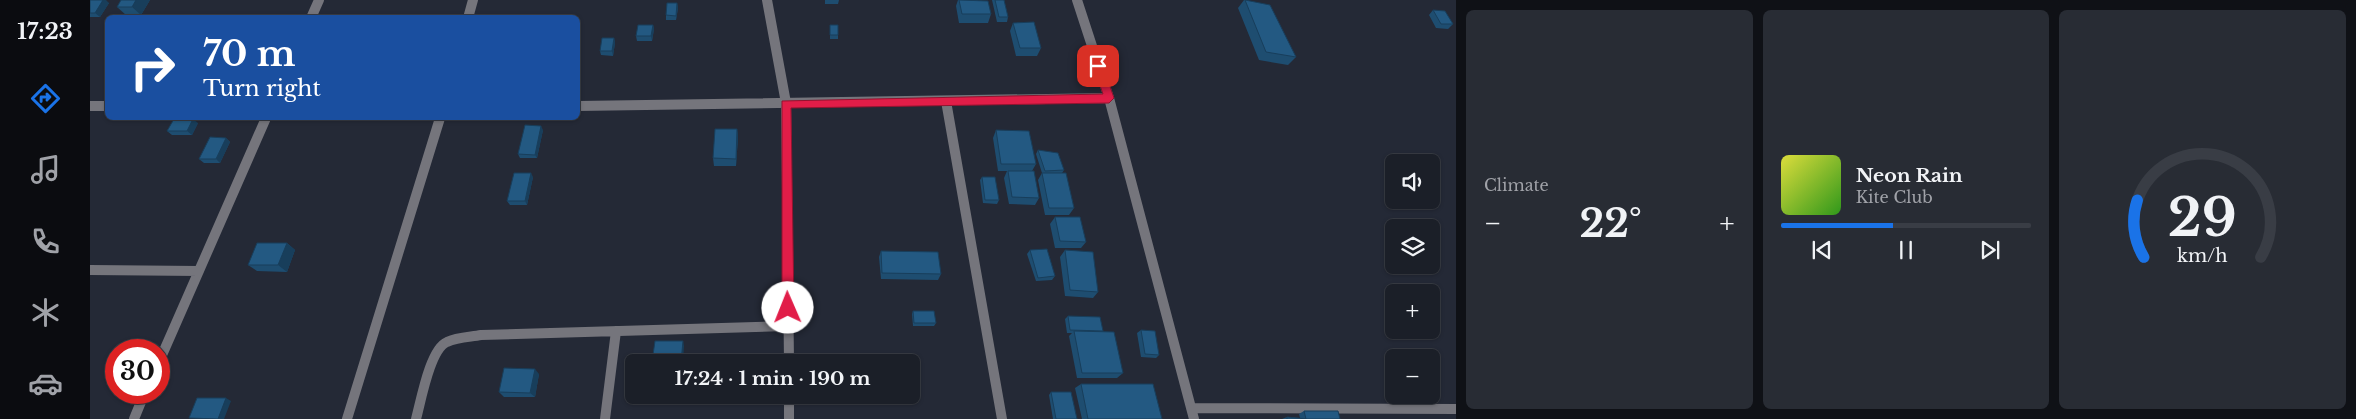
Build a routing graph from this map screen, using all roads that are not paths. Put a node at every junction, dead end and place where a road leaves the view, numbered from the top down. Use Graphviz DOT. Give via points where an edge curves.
graph roads {
  1 [pos="319,0"];
  2 [pos="473,0"];
  3 [pos="767,0"];
  4 [pos="1077,0"];
  5 [pos="312,15"];
  6 [pos="469,15"];
  7 [pos="1109,98"];
  8 [pos="946,101"];
  9 [pos="786,104"];
  10 [pos="90,106"];
  11 [pos="105,106"];
  12 [pos="580,106"];
  13 [pos="265,120"];
  14 [pos="439,120"];
  15 [pos="90,270"];
  16 [pos="199,271"];
  17 [pos="788,326"];
  18 [pos="616,331"];
  19 [pos="169,339"];
  20 [pos="788,354"];
  21 [pos="140,404"];
  22 [pos="789,404"];
  23 [pos="1456,409"];
  24 [pos="1192,413"];
  25 [pos="134,419"];
  26 [pos="347,419"];
  27 [pos="416,419"];
  28 [pos="605,419"];
  29 [pos="789,419"];
  30 [pos="1002,419"];
  1 -- 5 [label="street"];
  2 -- 6 [label="street"];
  3 -- 9 [label="street"];
  4 -- 7 [label="street"];
  7 -- 8 [label="street"];
  7 -- 24 [label="street"];
  8 -- 9 [label="street"];
  8 -- 30 [label="street"];
  9 -- 12 [label="street"];
  9 -- 17 [label="street"];
  10 -- 11 [label="street"];
  13 -- 16 [label="street"];
  14 -- 26 [label="street"];
  15 -- 16 [label="street"];
  16 -- 19 [label="street"];
  17 -- 18 [label="street"];
  17 -- 20 [label="street"];
  18 -- 27 [label="street" via="481,335 448,341 434,356"];
  18 -- 28 [label="street"];
  21 -- 25 [label="street"];
  22 -- 29 [label="street"];
  23 -- 24 [label="street"];
}
